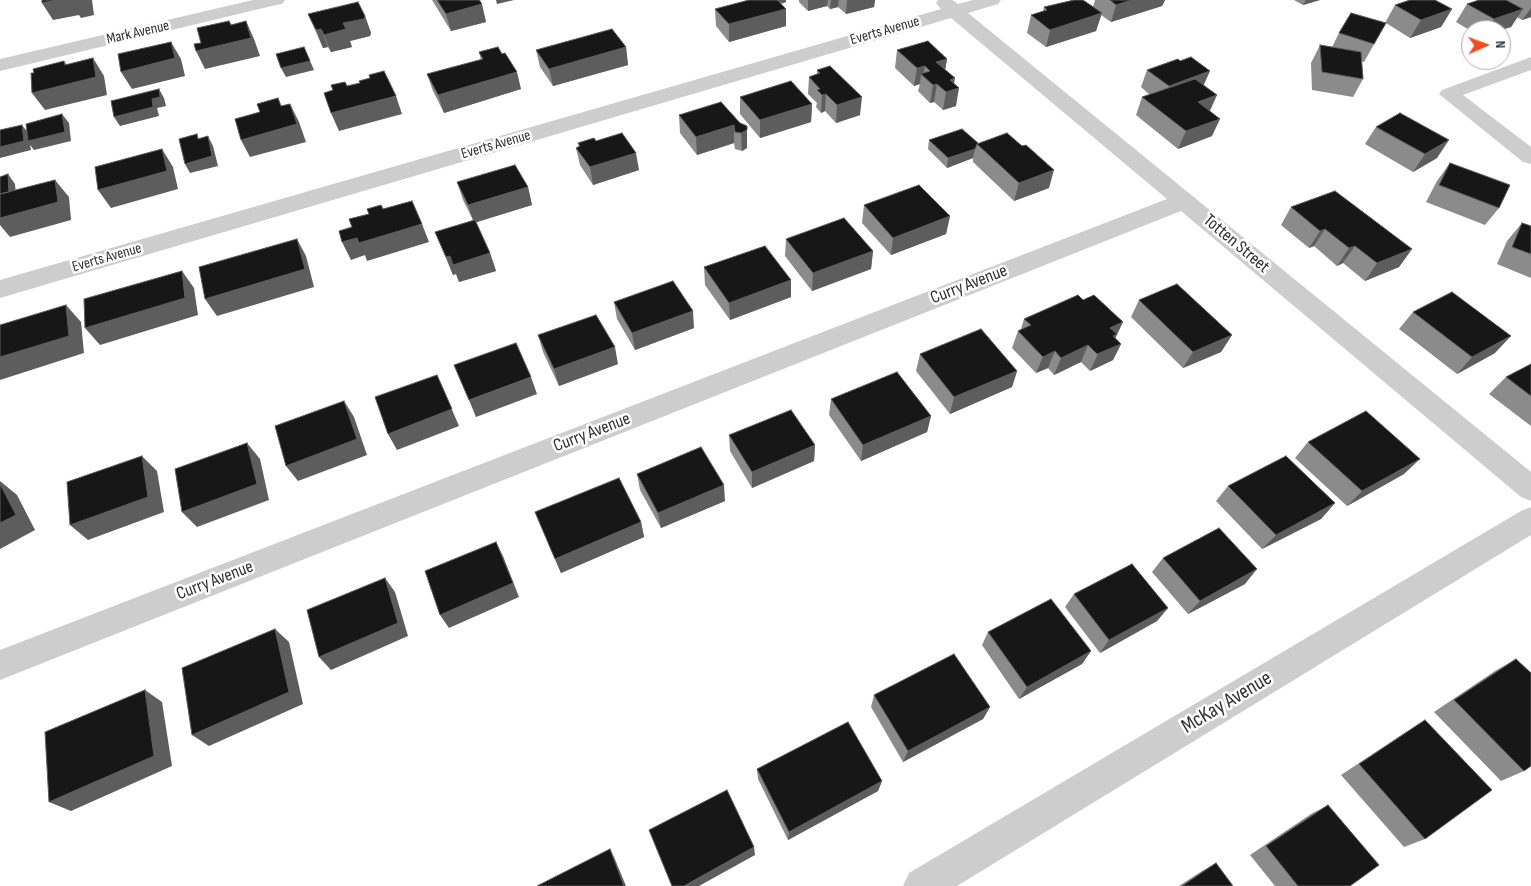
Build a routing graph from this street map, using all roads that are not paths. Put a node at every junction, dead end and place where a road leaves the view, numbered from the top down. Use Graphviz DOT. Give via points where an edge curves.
graph roads {
  1 [pos="276,0"];
  2 [pos="992,0"];
  3 [pos="948,6"];
  4 [pos="1531,63"];
  5 [pos="0,65"];
  6 [pos="1531,157"];
  7 [pos="1184,201"];
  8 [pos="0,289"];
  9 [pos="1531,489"];
  10 [pos="1531,520"];
  11 [pos="0,665"];
  12 [pos="922,886"];
  1 -- 5 [label="street, Mark Avenue"];
  2 -- 3 [label="street, Everts Avenue"];
  3 -- 7 [label="street, Totten Street"];
  3 -- 8 [label="street, Everts Avenue"];
  4 -- 6 [label="street" via="1449,94"];
  7 -- 9 [label="street, Totten Street"];
  7 -- 11 [label="street, Curry Avenue"];
  10 -- 12 [label="street, McKay Avenue"];
}
